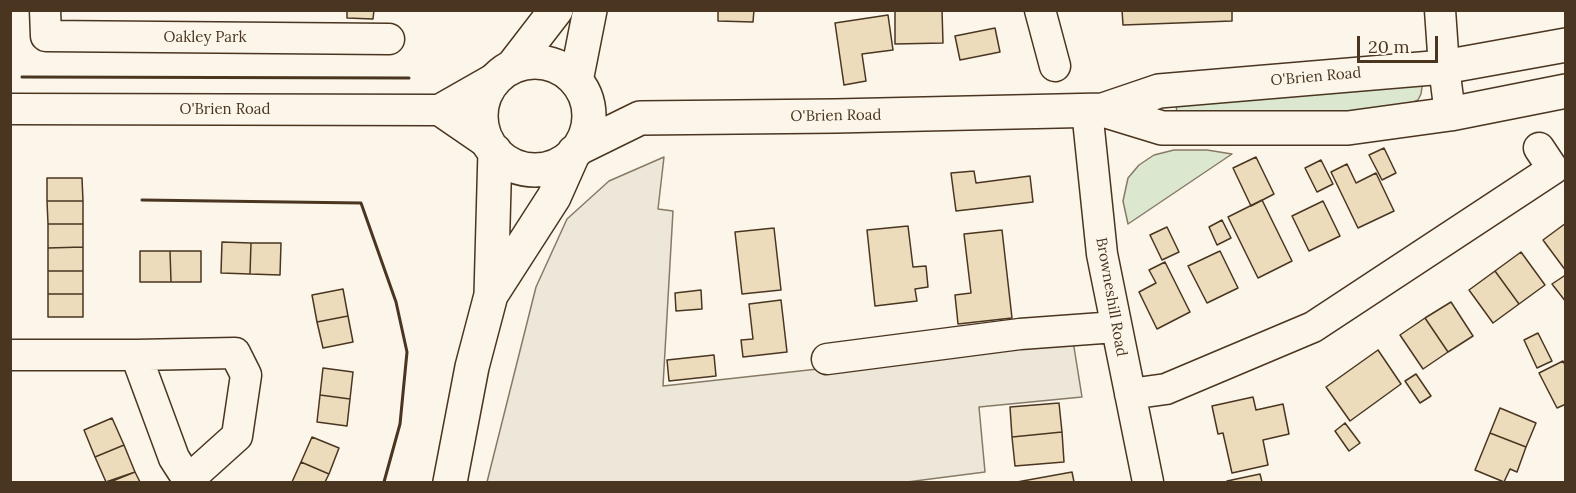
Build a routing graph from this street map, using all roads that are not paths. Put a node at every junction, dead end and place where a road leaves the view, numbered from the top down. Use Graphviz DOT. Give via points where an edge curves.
graph roads {
  1 [pos="45,10"];
  2 [pos="556,10"];
  3 [pos="590,10"];
  4 [pos="1040,10"];
  5 [pos="1440,10"];
  6 [pos="389,39"];
  7 [pos="1566,45"];
  8 [pos="1055,66"];
  9 [pos="1444,67"];
  10 [pos="505,72"];
  11 [pos="578,84"];
  12 [pos="1566,91"];
  13 [pos="10,109"];
  14 [pos="439,110"];
  15 [pos="1095,110"];
  16 [pos="1450,114"];
  17 [pos="640,118"];
  18 [pos="492,148"];
  19 [pos="1539,148"];
  20 [pos="576,150"];
  21 [pos="491,294"];
  22 [pos="1116,327"];
  23 [pos="10,355"];
  24 [pos="136,355"];
  25 [pos="827,359"];
  26 [pos="1130,394"];
  27 [pos="450,483"];
  28 [pos="1149,483"];
  1 -- 6 [label="street, Oakley Park" via="46,36"];
  2 -- 10 [label="main road"];
  3 -- 11 [label="main road"];
  4 -- 8 [label="street"];
  5 -- 9 [label="street"];
  7 -- 9 [label="main road, O'Brien Road"];
  9 -- 15 [label="main road, O'Brien Road" via="1159,91"];
  9 -- 16 [label="street"];
  10 -- 11 [label="main road" via="530,62 549,63 566,71"];
  10 -- 14 [label="street, O'Brien Road"];
  10 -- 18 [label="main road" via="486,93 481,111 483,129"];
  11 -- 17 [label="main road, O'Brien Road"];
  11 -- 20 [label="main road" via="587,100 589,118 586,134"];
  12 -- 16 [label="main road, O'Brien Road"];
  13 -- 14 [label="street, O'Brien Road"];
  14 -- 18 [label="street"];
  15 -- 16 [label="main road, O'Brien Road" via="1162,128 1348,128"];
  15 -- 17 [label="main road, O'Brien Road"];
  15 -- 22 [label="street, Browneshill Road" via="1102,254"];
  17 -- 20 [label="main road, O'Brien Road"];
  18 -- 20 [label="main road" via="518,167 536,170 567,160"];
  18 -- 21 [label="main road"];
  19 -- 26 [label="street" via="1553,170 1313,327 1166,389"];
  20 -- 21 [label="main road" via="554,197"];
  21 -- 27 [label="main road" via="472,367"];
  22 -- 25 [label="street" via="1020,334"];
  22 -- 26 [label="street, Browneshill Road"];
  23 -- 24 [label="street"];
  24 -- 24 [label="street" via="174,458 183,472 197,472 237,436 246,375 235,353"];
  26 -- 28 [label="street, Browneshill Road"];
}
